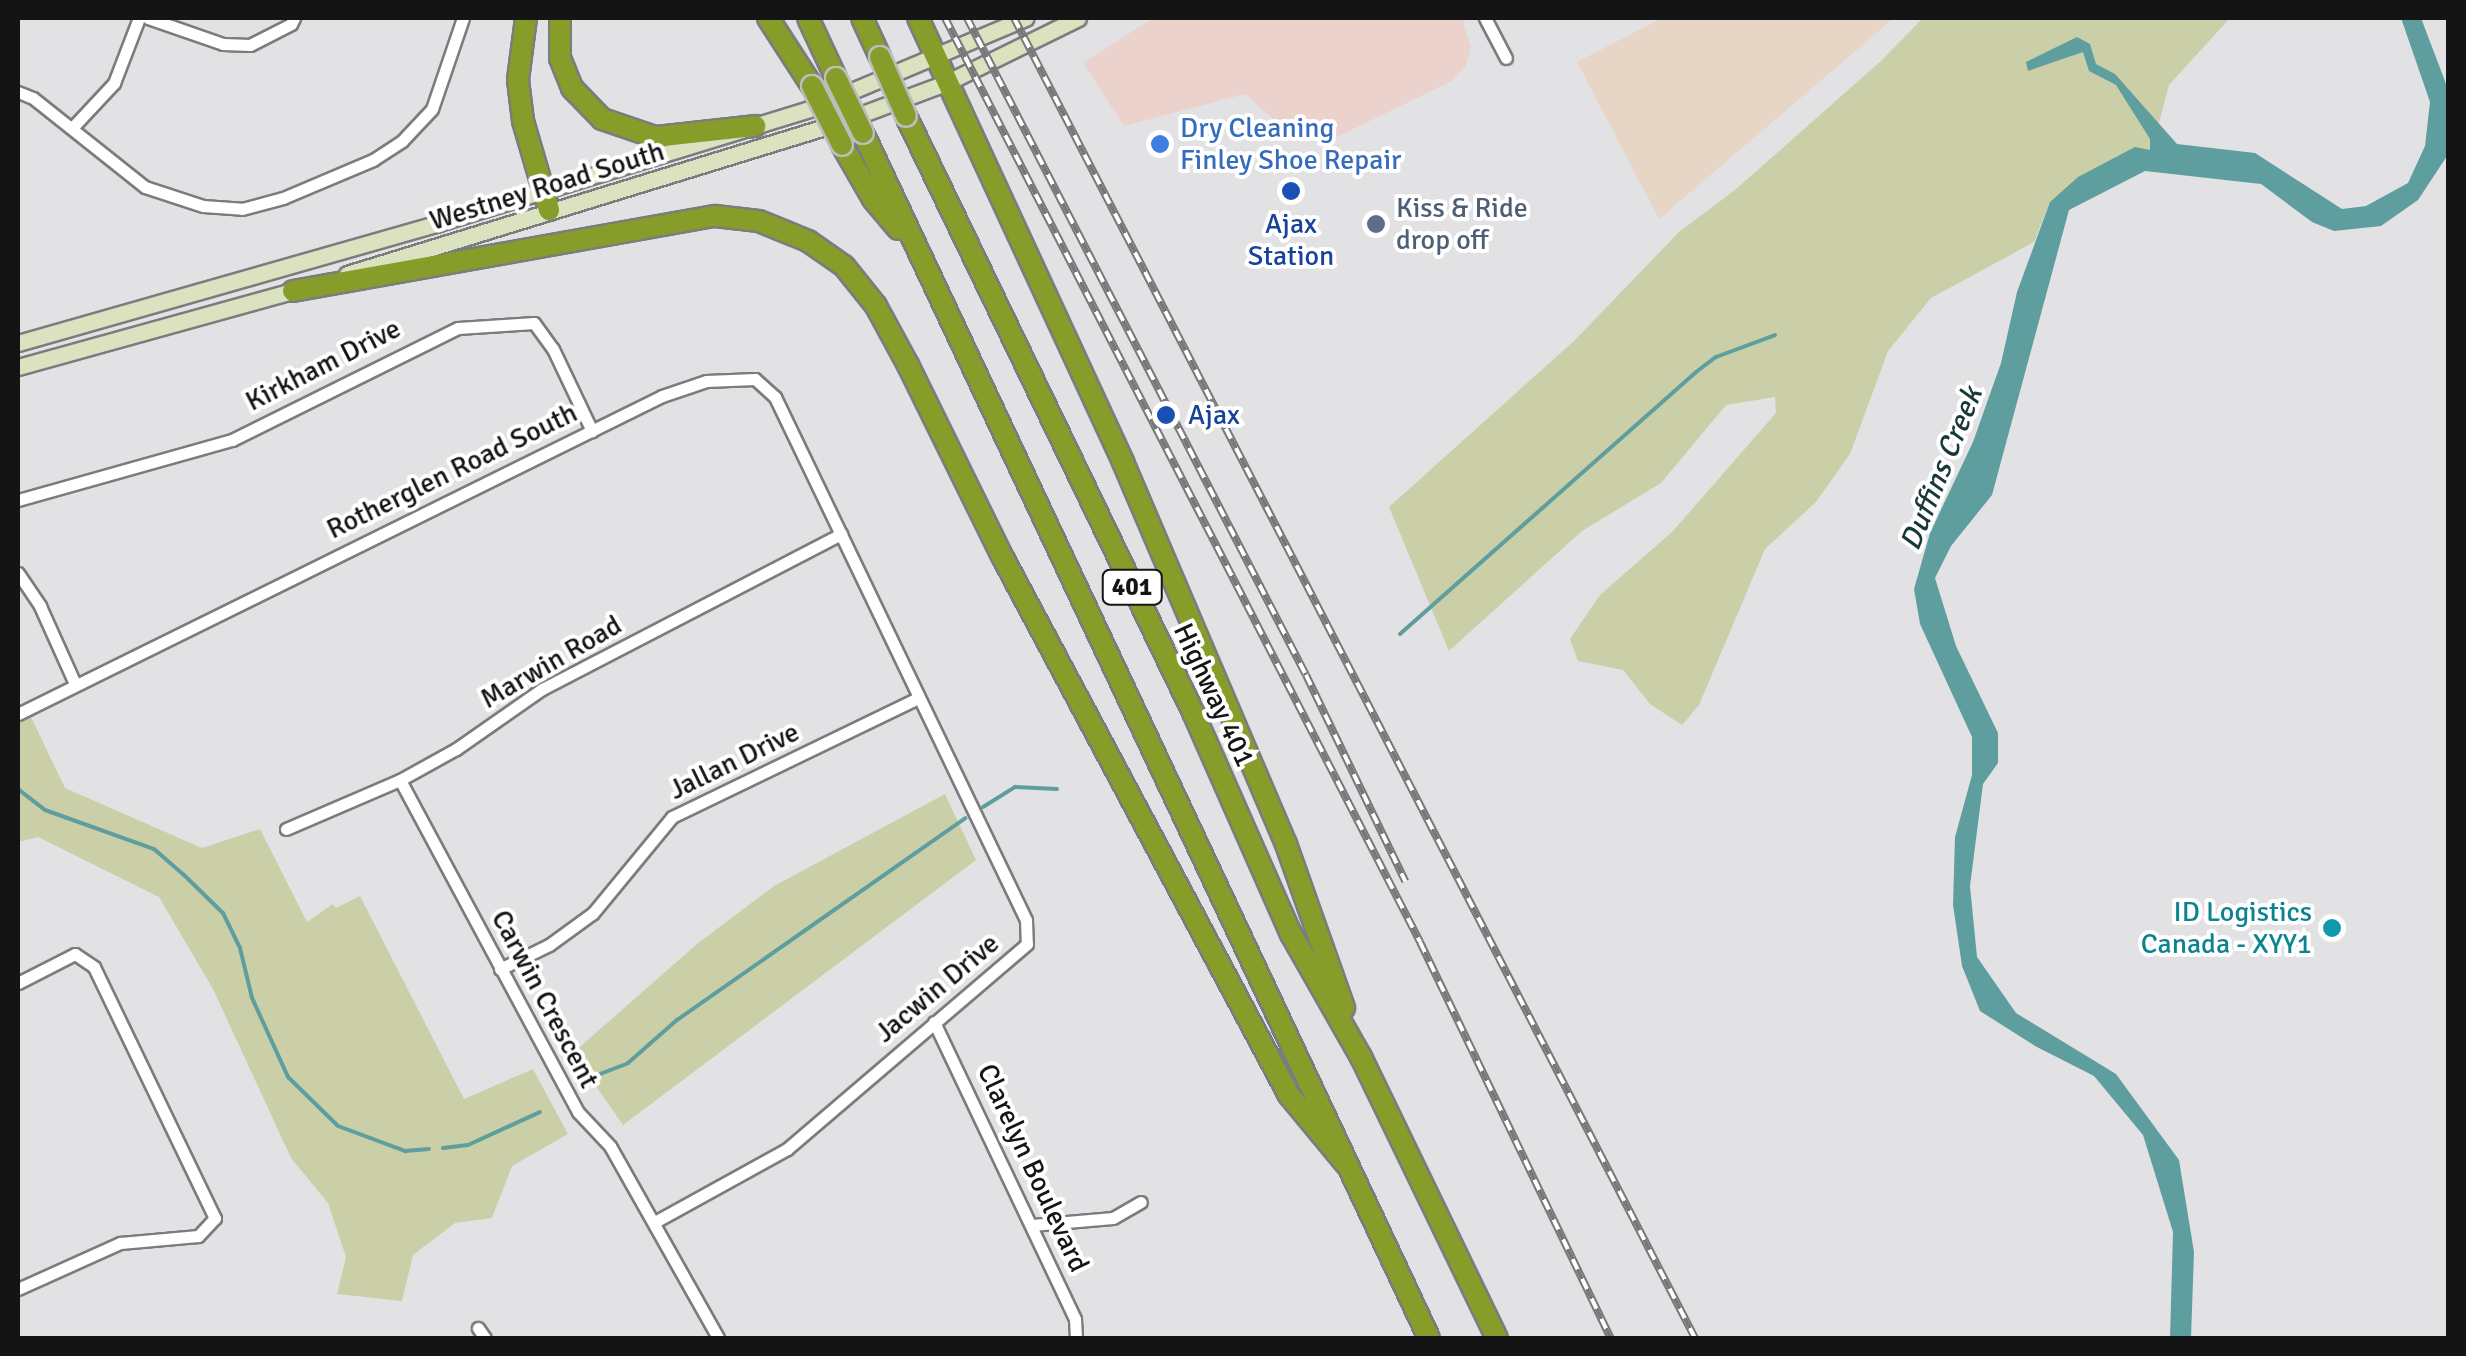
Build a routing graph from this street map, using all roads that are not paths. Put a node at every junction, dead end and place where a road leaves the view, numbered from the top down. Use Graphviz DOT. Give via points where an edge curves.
graph roads {
  1 [pos="140,18"];
  2 [pos="148,18"];
  3 [pos="294,18"];
  4 [pos="463,18"];
  5 [pos="526,18"];
  6 [pos="560,18"];
  7 [pos="768,18"];
  8 [pos="808,18"];
  9 [pos="862,18"];
  10 [pos="918,18"];
  11 [pos="1026,18"];
  12 [pos="1078,18"];
  13 [pos="1485,18"];
  14 [pos="938,58"];
  15 [pos="1506,58"];
  16 [pos="948,82"];
  17 [pos="18,92"];
  18 [pos="755,126"];
  19 [pos="72,128"];
  20 [pos="546,200"];
  21 [pos="915,250"];
  22 [pos="293,290"];
  23 [pos="18,343"];
  24 [pos="18,367"];
  25 [pos="592,431"];
  26 [pos="18,500"];
  27 [pos="840,534"];
  28 [pos="18,573"];
  29 [pos="76,684"];
  30 [pos="918,698"];
  31 [pos="18,714"];
  32 [pos="400,780"];
  33 [pos="286,830"];
  34 [pos="500,969"];
  35 [pos="18,983"];
  36 [pos="934,1022"];
  37 [pos="1361,1057"];
  38 [pos="1346,1164"];
  39 [pos="1142,1202"];
  40 [pos="655,1222"];
  41 [pos="1032,1224"];
  42 [pos="18,1289"];
  43 [pos="718,1338"];
  44 [pos="1076,1338"];
  45 [pos="1429,1338"];
  46 [pos="1497,1338"];
  1 -- 19 [label="street" via="114,83"];
  2 -- 3 [label="street" via="223,44 250,45"];
  4 -- 19 [label="street" via="432,109 402,141 283,198 242,209 203,206 145,187"];
  5 -- 20 [label="highway" via="518,80"];
  6 -- 18 [label="highway" via="560,58 572,88 602,120 655,137"];
  7 -- 21 [label="highway, bridge" via="873,199"];
  8 -- 21 [label="highway, 401, bridge"];
  9 -- 37 [label="highway, Highway 401 / 401, bridge" via="1291,934"];
  10 -- 14 [label="highway"];
  11 -- 14 [label="main road, Westney Road South"];
  12 -- 16 [label="main road, Westney Road South"];
  13 -- 15 [label="street"];
  14 -- 16 [label="highway"];
  14 -- 18 [label="main road, Westney Road South"];
  16 -- 20 [label="main road, Westney Road South" via="806,134"];
  16 -- 37 [label="highway" via="1123,462 1286,844"];
  17 -- 19 [label="street"];
  18 -- 20 [label="main road, Westney Road South"];
  20 -- 22 [label="main road, Westney Road South"];
  20 -- 23 [label="main road, Westney Road South"];
  21 -- 38 [label="highway, 401"];
  22 -- 24 [label="main road, Westney Road South"];
  22 -- 38 [label="highway" via="715,216 760,221 808,241 844,266 876,306 908,365 1002,556 1289,1095"];
  25 -- 26 [label="street, Kirkham Drive" via="534,323 458,328 232,440"];
  25 -- 27 [label="street, Rotherglen Road South" via="706,381 755,379 775,397"];
  25 -- 29 [label="street, Rotherglen Road South"];
  27 -- 30 [label="street, Jacwin Drive"];
  27 -- 32 [label="street, Marwin Road" via="542,690"];
  28 -- 29 [label="street"];
  29 -- 31 [label="street, Rotherglen Road South"];
  30 -- 34 [label="street, Jallan Drive" via="672,817 593,913"];
  30 -- 36 [label="street, Jacwin Drive" via="1026,920 1027,944"];
  32 -- 33 [label="street, Marwin Road"];
  32 -- 34 [label="street, Carwin Crescent"];
  34 -- 40 [label="street, Carwin Crescent" via="578,1112 610,1146"];
  35 -- 42 [label="street" via="75,954 94,967 215,1218 198,1236 120,1243"];
  36 -- 40 [label="street, Jacwin Drive" via="786,1149"];
  36 -- 41 [label="street, Clarelyn Boulevard"];
  37 -- 46 [label="highway, Highway 401 / 401"];
  38 -- 45 [label="highway, 401"];
  39 -- 41 [label="street" via="1113,1218"];
  40 -- 43 [label="street, Carwin Crescent"];
  41 -- 44 [label="street, Clarelyn Boulevard" via="1074,1318"];
}
